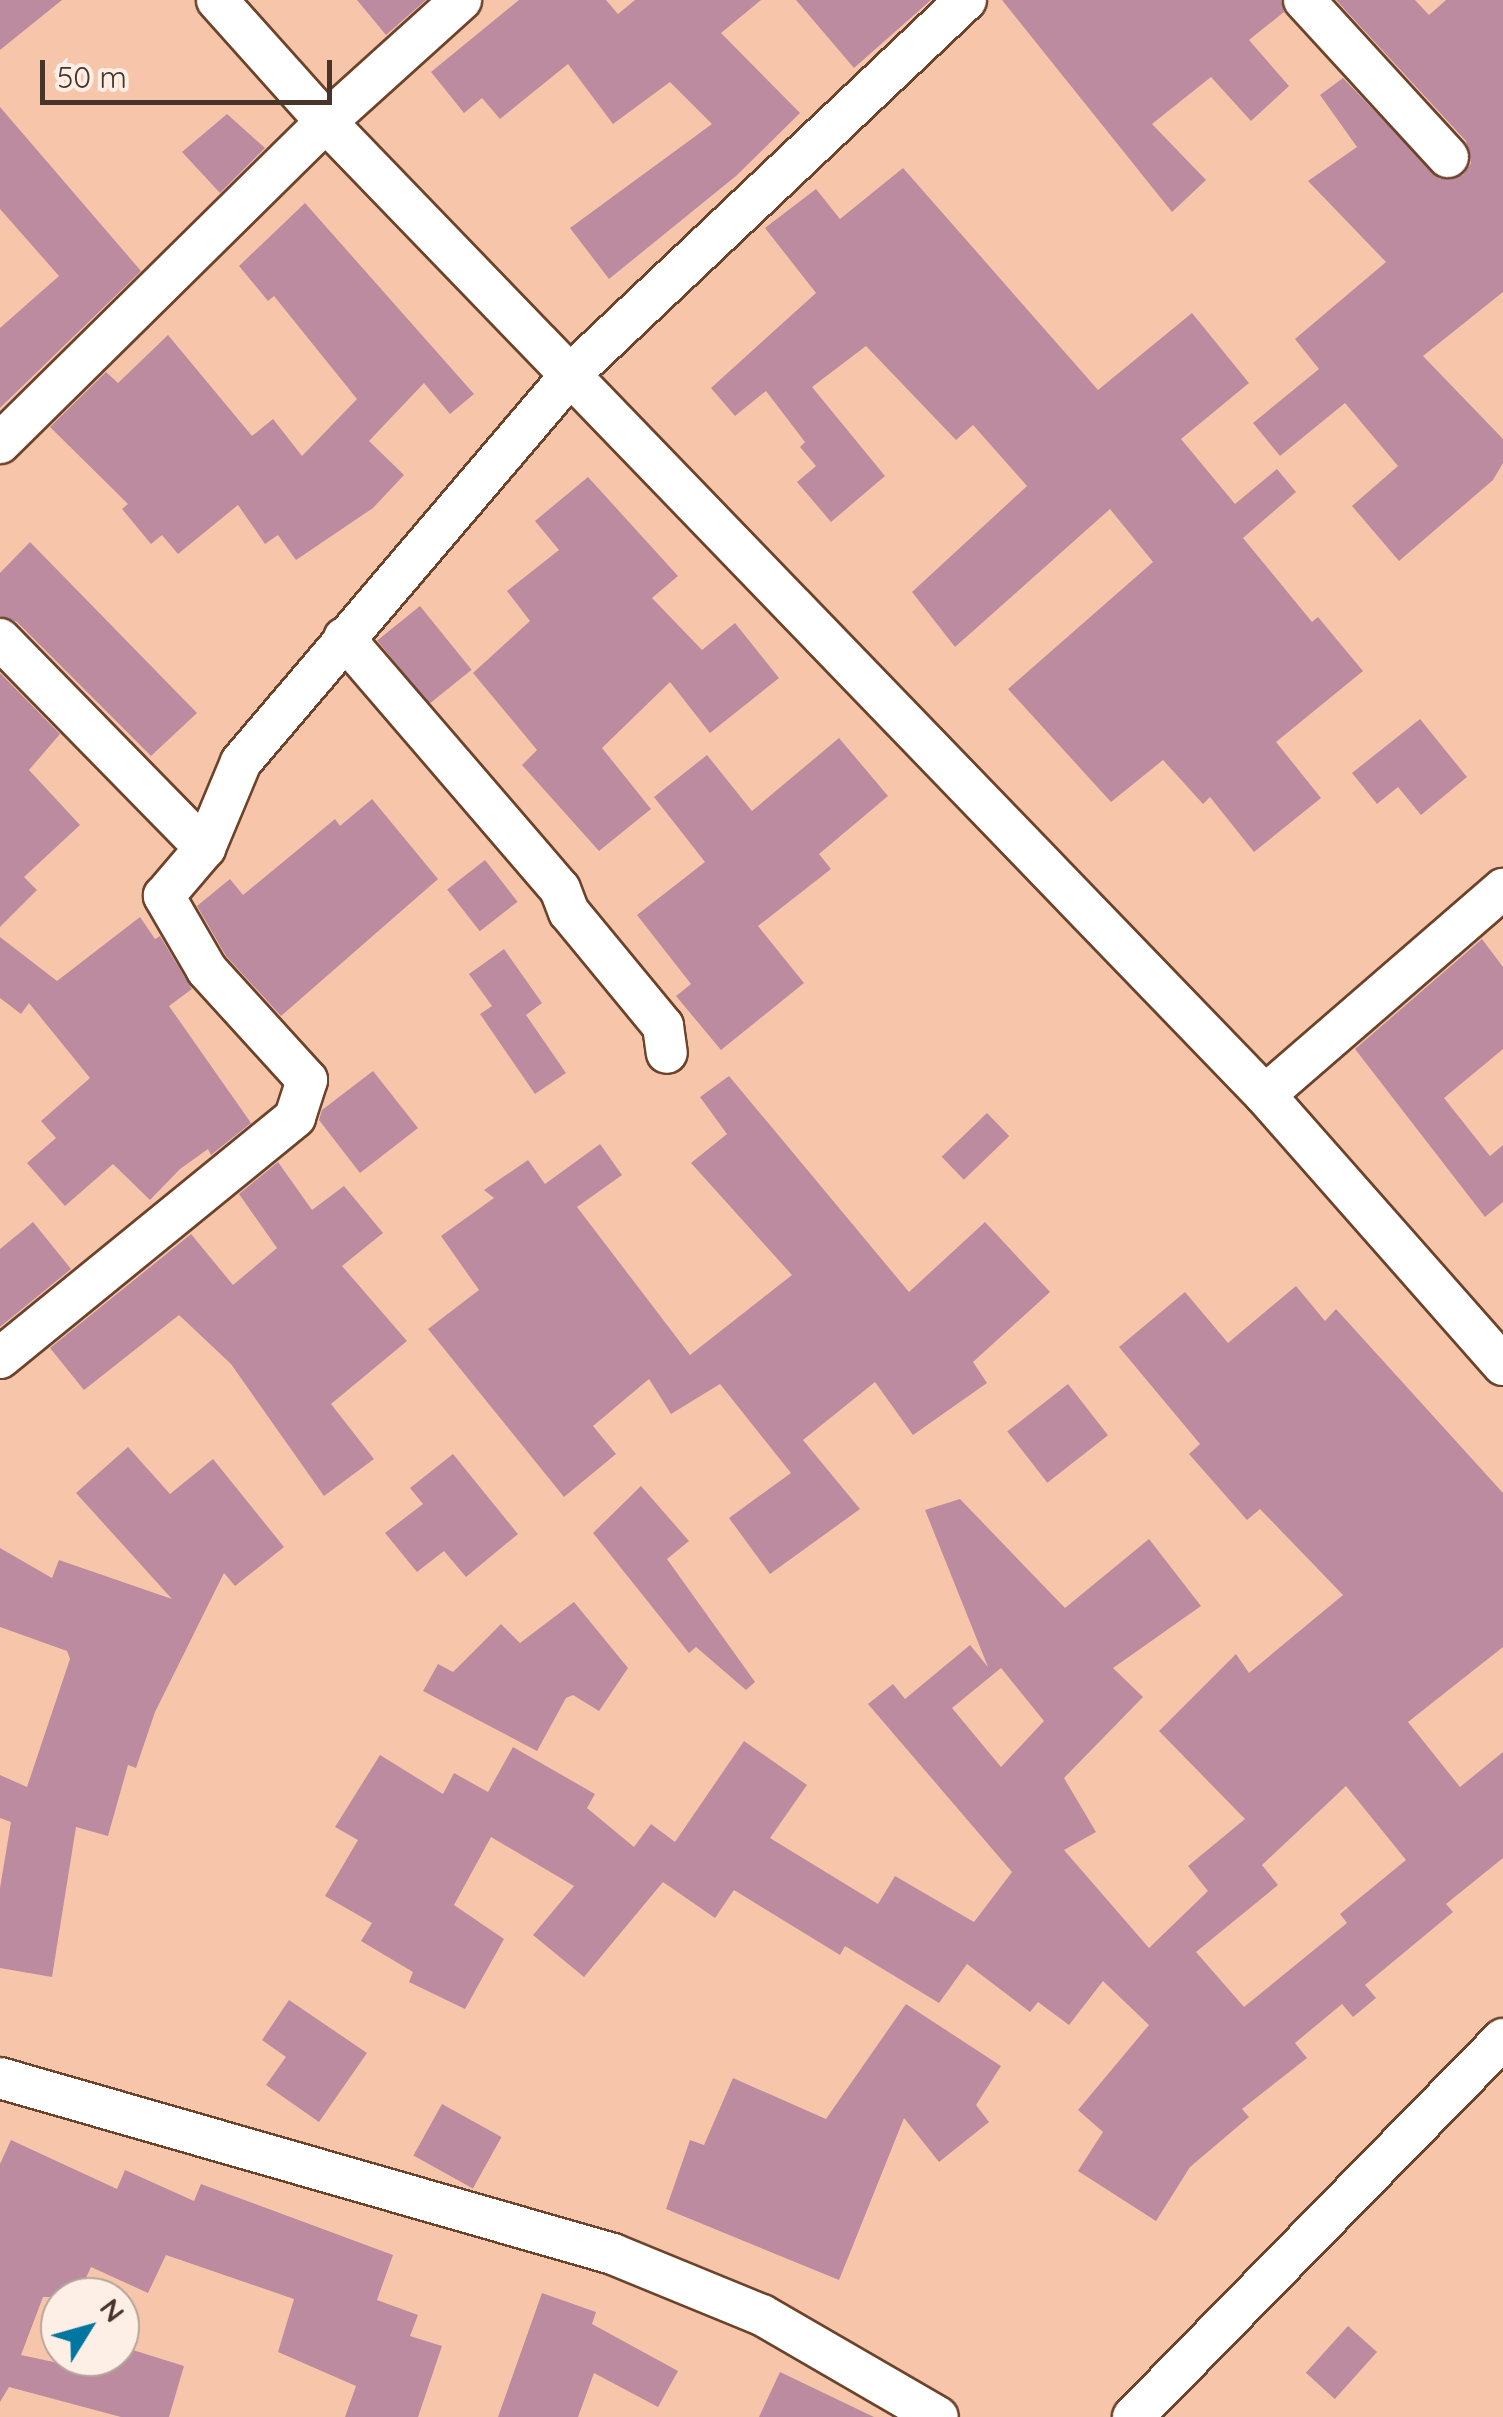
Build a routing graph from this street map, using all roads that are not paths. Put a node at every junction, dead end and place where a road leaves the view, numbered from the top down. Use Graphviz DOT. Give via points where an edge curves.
graph roads {
  1 [pos="216,0"];
  2 [pos="460,0"];
  3 [pos="966,0"];
  4 [pos="1304,0"];
  5 [pos="326,122"];
  6 [pos="1448,157"];
  7 [pos="573,372"];
  8 [pos="0,442"];
  9 [pos="344,638"];
  10 [pos="0,639"];
  11 [pos="204,848"];
  12 [pos="1503,889"];
  13 [pos="667,1053"];
  14 [pos="1266,1095"];
  15 [pos="0,1358"];
  16 [pos="1503,1365"];
  17 [pos="1503,2039"];
  18 [pos="0,2078"];
  19 [pos="938,2417"];
  20 [pos="1133,2417"];
  1 -- 5 [label="street"];
  2 -- 5 [label="street"];
  3 -- 7 [label="street"];
  4 -- 6 [label="street"];
  5 -- 7 [label="street"];
  5 -- 8 [label="street"];
  7 -- 9 [label="street"];
  7 -- 14 [label="street"];
  9 -- 11 [label="street" via="242,762"];
  9 -- 13 [label="street" via="560,889 569,912 663,1026"];
  10 -- 11 [label="street"];
  11 -- 15 [label="street" via="164,896 206,970 307,1080 295,1118"];
  12 -- 14 [label="street"];
  14 -- 16 [label="street"];
  17 -- 20 [label="street"];
  18 -- 19 [label="street" via="613,2254 762,2315"];
}
